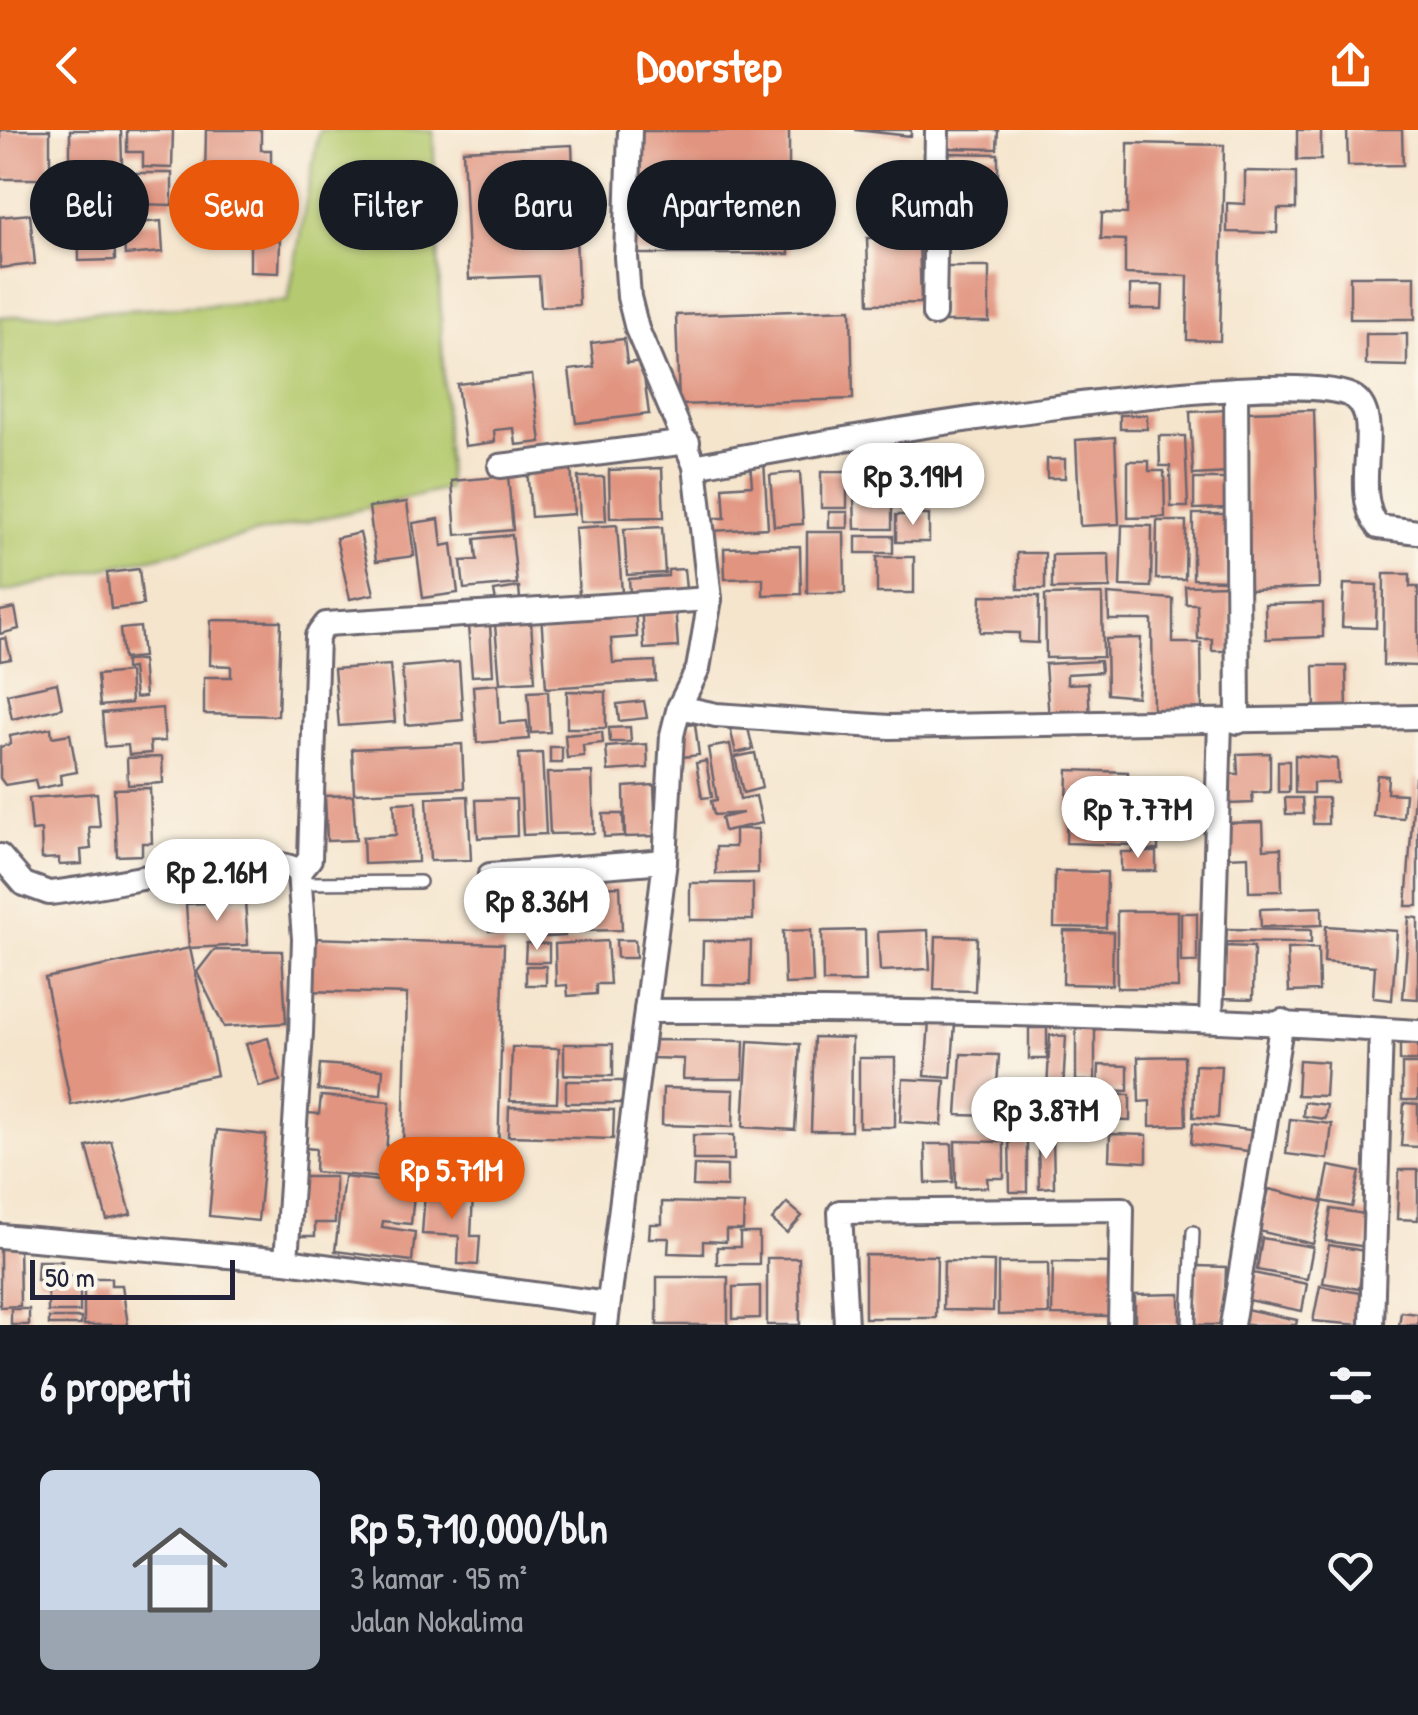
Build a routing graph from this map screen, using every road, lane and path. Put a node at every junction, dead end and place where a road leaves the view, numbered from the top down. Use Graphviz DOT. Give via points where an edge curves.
graph roads {
  1 [pos="630,130"];
  2 [pos="937,130"];
  3 [pos="934,314"];
  4 [pos="1236,390"];
  5 [pos="688,442"];
  6 [pos="500,466"];
  7 [pos="695,466"];
  8 [pos="1418,532"];
  9 [pos="710,599"];
  10 [pos="679,706"];
  11 [pos="1418,717"];
  12 [pos="1229,722"];
  13 [pos="0,856"];
  14 [pos="665,861"];
  15 [pos="490,874"];
  16 [pos="301,878"];
  17 [pos="420,882"];
  18 [pos="646,1011"];
  19 [pos="1210,1020"];
  20 [pos="1282,1021"];
  21 [pos="1381,1030"];
  22 [pos="1418,1032"];
  23 [pos="1192,1232"];
  24 [pos="0,1236"];
  25 [pos="286,1261"];
  26 [pos="607,1314"];
  27 [pos="846,1325"];
  28 [pos="1120,1325"];
  29 [pos="1189,1325"];
  30 [pos="1232,1325"];
  31 [pos="1372,1325"];
  1 -- 5 [label="street" via="630,297 637,329"];
  2 -- 3 [label="street"];
  4 -- 7 [label="street" via="993,415"];
  4 -- 8 [label="street" via="1342,391 1355,399 1367,421 1367,514 1378,526"];
  4 -- 12 [label="street"];
  5 -- 6 [label="street"];
  5 -- 7 [label="street"];
  7 -- 9 [label="street"];
  9 -- 10 [label="street" via="698,669"];
  9 -- 16 [label="street" via="326,624 317,636 310,859"];
  10 -- 12 [label="street" via="716,715 890,726"];
  10 -- 14 [label="street"];
  11 -- 12 [label="street"];
  12 -- 19 [label="street"];
  13 -- 16 [label="street" via="24,884 49,893 249,862 283,864"];
  14 -- 15 [label="street"];
  14 -- 18 [label="street"];
  16 -- 17 [label="lane"];
  16 -- 25 [label="street" via="302,1032"];
  18 -- 19 [label="street"];
  18 -- 26 [label="street"];
  19 -- 20 [label="street"];
  20 -- 21 [label="street"];
  20 -- 30 [label="street"];
  21 -- 22 [label="street"];
  21 -- 31 [label="street"];
  23 -- 29 [label="lane"];
  24 -- 25 [label="street"];
  25 -- 26 [label="street"];
  27 -- 28 [label="street" via="840,1212 1122,1209"];
}
